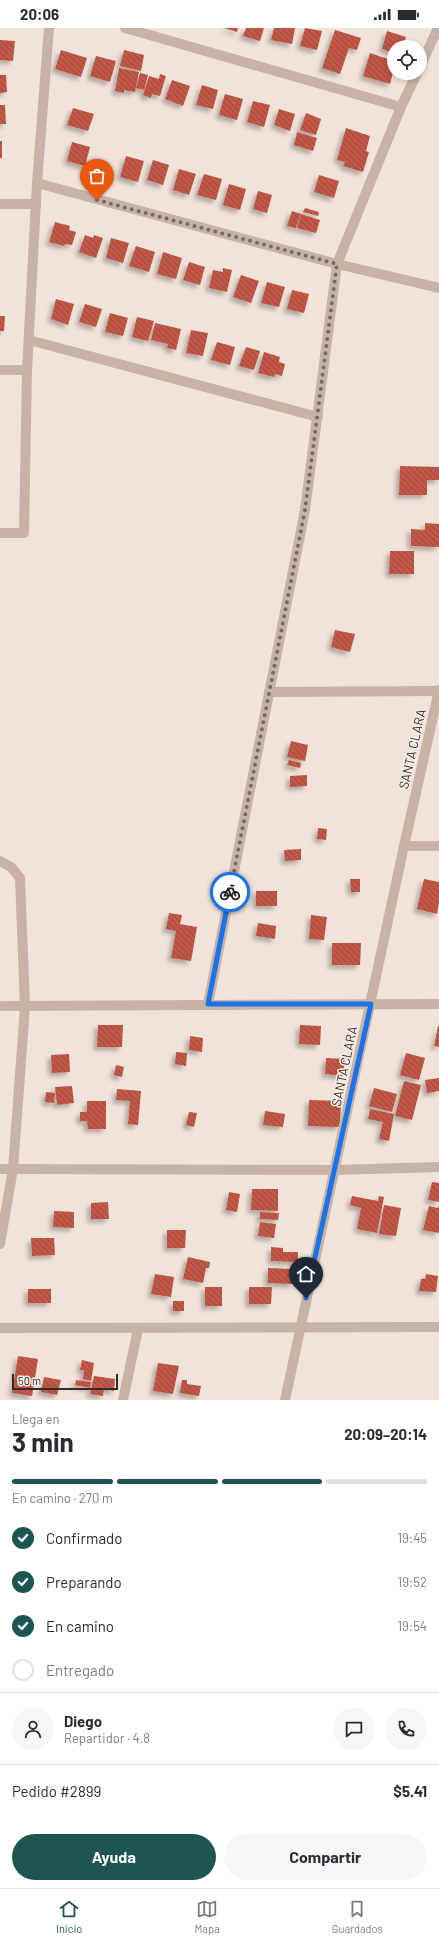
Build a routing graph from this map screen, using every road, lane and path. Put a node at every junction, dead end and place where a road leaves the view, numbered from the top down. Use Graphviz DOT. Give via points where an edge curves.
graph roads {
  1 [pos="49,28"];
  2 [pos="125,28"];
  3 [pos="438,28"];
  4 [pos="427,52"];
  5 [pos="414,80"];
  6 [pos="401,107"];
  7 [pos="37,183"];
  8 [pos="0,204"];
  9 [pos="36,204"];
  10 [pos="337,264"];
  11 [pos="439,288"];
  12 [pos="29,340"];
  13 [pos="0,370"];
  14 [pos="27,370"];
  15 [pos="318,417"];
  16 [pos="0,533"];
  17 [pos="439,690"];
  18 [pos="269,692"];
  19 [pos="404,846"];
  20 [pos="439,846"];
  21 [pos="0,861"];
  22 [pos="208,1004"];
  23 [pos="371,1004"];
  24 [pos="439,1004"];
  25 [pos="0,1006"];
  26 [pos="25,1007"];
  27 [pos="439,1167"];
  28 [pos="0,1169"];
  29 [pos="13,1169"];
  30 [pos="335,1170"];
  31 [pos="0,1244"];
  32 [pos="300,1327"];
  33 [pos="439,1327"];
  34 [pos="0,1328"];
  35 [pos="138,1329"];
  36 [pos="124,1400"];
  37 [pos="286,1400"];
  1 -- 7 [label="street"];
  2 -- 6 [label="street"];
  3 -- 4 [label="street"];
  5 -- 6 [label="street"];
  6 -- 10 [label="street"];
  7 -- 9 [label="street"];
  7 -- 10 [label="street"];
  8 -- 9 [label="street"];
  9 -- 12 [label="street"];
  10 -- 11 [label="street"];
  10 -- 15 [label="street"];
  12 -- 14 [label="street"];
  12 -- 15 [label="street"];
  13 -- 14 [label="street"];
  14 -- 16 [label="street" via="24,533"];
  15 -- 18 [label="street" via="305,510"];
  17 -- 18 [label="street"];
  17 -- 19 [label="street, SANTA CLARA"];
  18 -- 22 [label="street"];
  19 -- 20 [label="street"];
  19 -- 23 [label="street, SANTA CLARA"];
  21 -- 26 [label="street" via="11,867 20,878"];
  22 -- 23 [label="street"];
  22 -- 26 [label="street"];
  23 -- 24 [label="street"];
  23 -- 30 [label="street, SANTA CLARA"];
  25 -- 26 [label="street"];
  26 -- 29 [label="street"];
  27 -- 30 [label="street"];
  28 -- 29 [label="street"];
  29 -- 30 [label="street"];
  29 -- 31 [label="street"];
  30 -- 32 [label="street, SANTA CLARA"];
  32 -- 33 [label="street"];
  32 -- 35 [label="street"];
  32 -- 37 [label="street, SANTA CLARA"];
  34 -- 35 [label="street"];
  35 -- 36 [label="street"];
}
